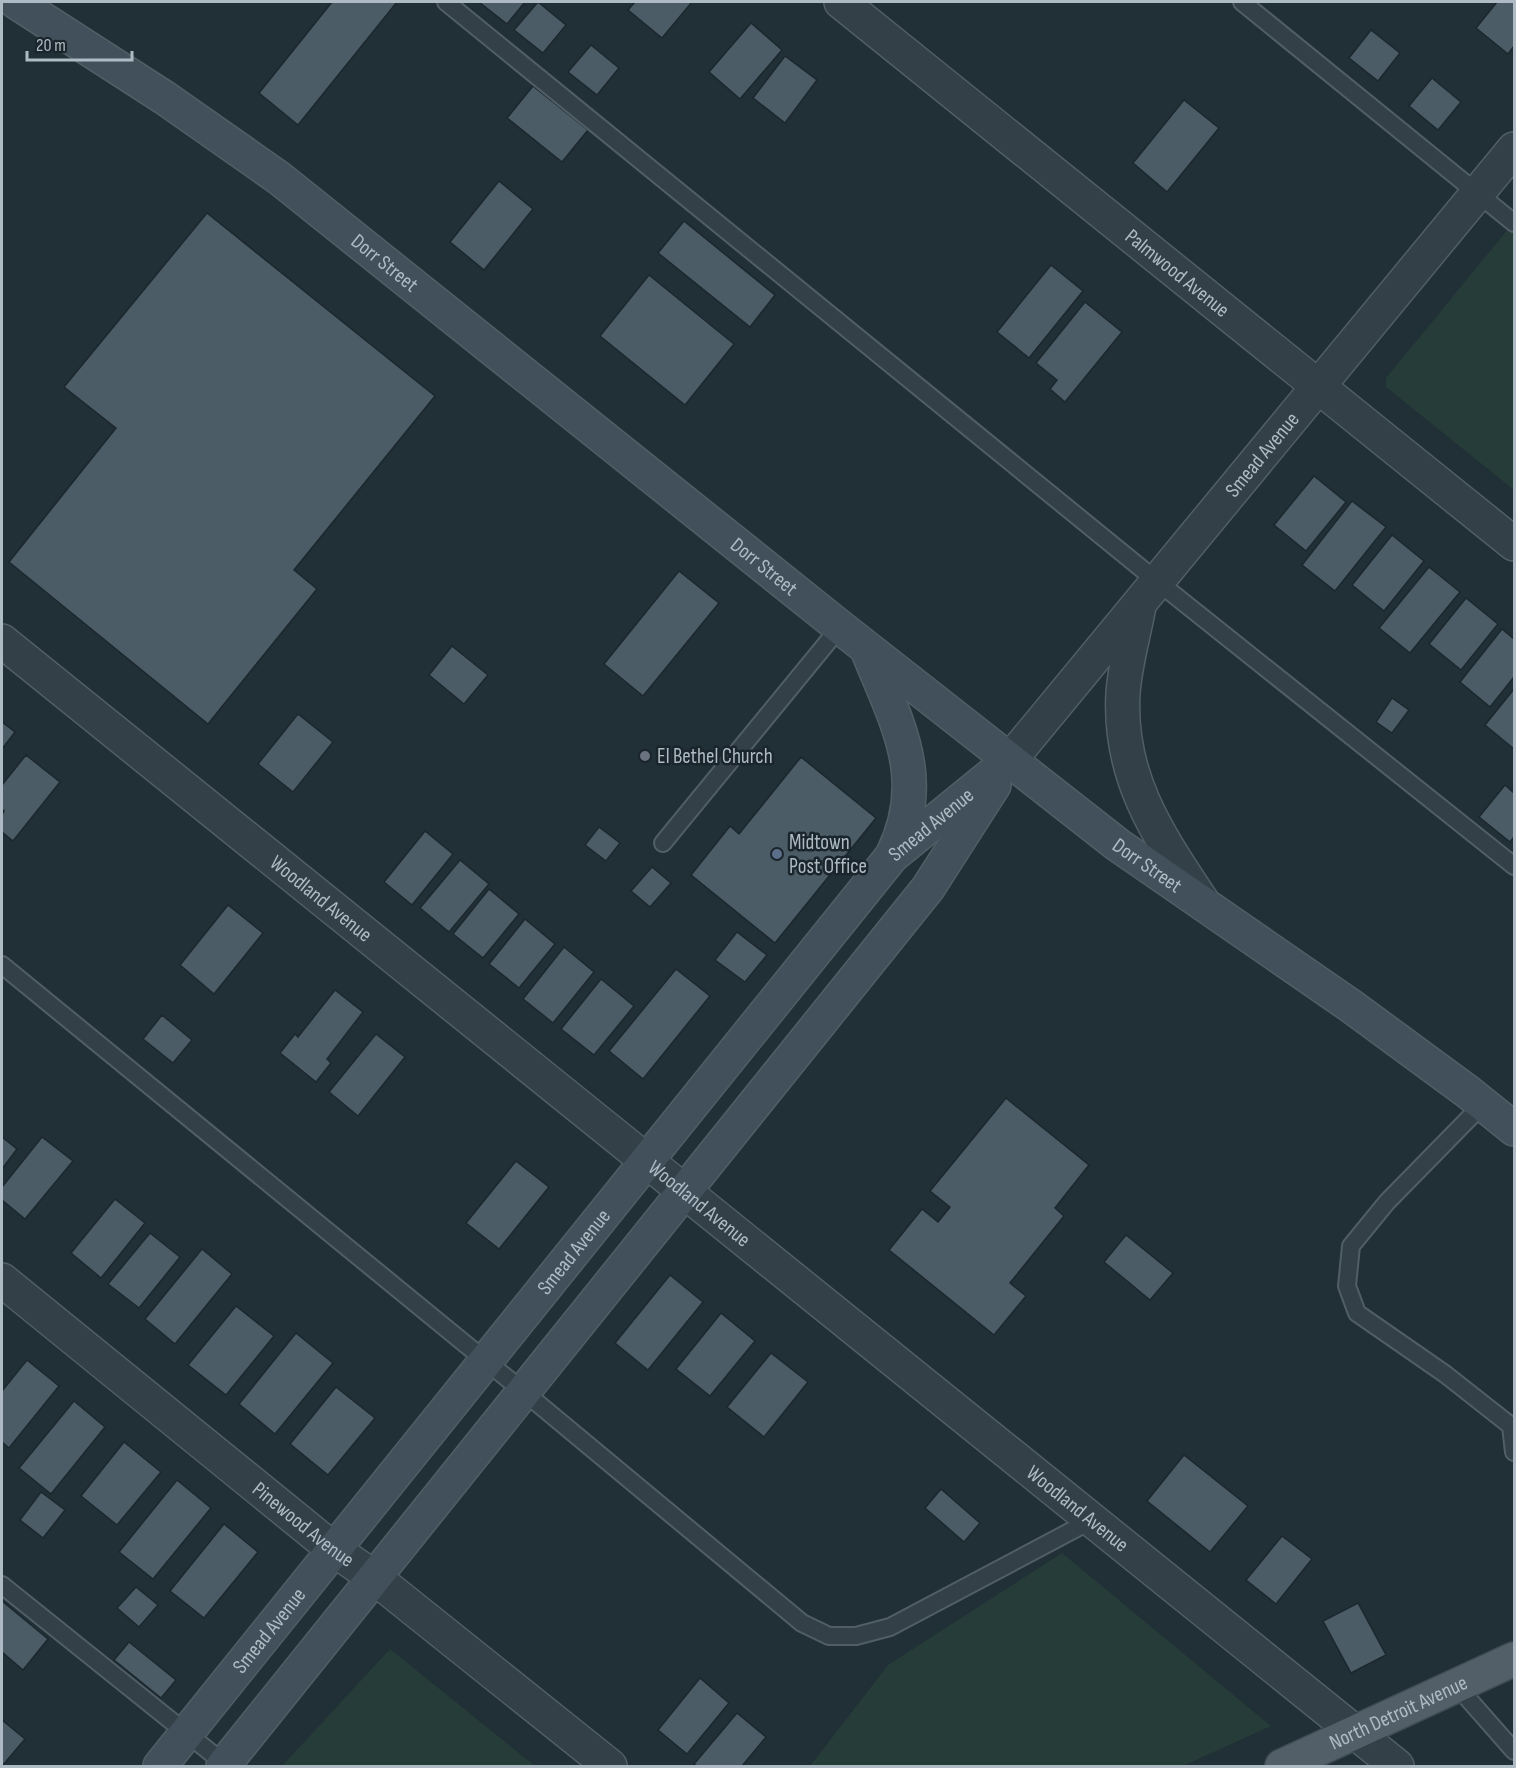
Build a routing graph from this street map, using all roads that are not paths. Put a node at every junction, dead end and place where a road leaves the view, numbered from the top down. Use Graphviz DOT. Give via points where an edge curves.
graph roads {
  1 [pos="16,2"];
  2 [pos="446,2"];
  3 [pos="841,2"];
  4 [pos="1242,2"];
  5 [pos="1515,149"];
  6 [pos="1478,194"];
  7 [pos="1515,223"];
  8 [pos="1319,387"];
  9 [pos="1515,544"];
  10 [pos="1149,593"];
  11 [pos="840,627"];
  12 [pos="2,641"];
  13 [pos="866,647"];
  14 [pos="1010,760"];
  15 [pos="663,843"];
  16 [pos="892,856"];
  17 [pos="1515,866"];
  18 [pos="1204,904"];
  19 [pos="2,965"];
  20 [pos="1483,1104"];
  21 [pos="1515,1129"];
  22 [pos="647,1161"];
  23 [pos="685,1192"];
  24 [pos="2,1280"];
  25 [pos="485,1360"];
  26 [pos="524,1392"];
  27 [pos="1515,1452"];
  28 [pos="1092,1520"];
  29 [pos="333,1549"];
  30 [pos="375,1578"];
  31 [pos="2,1585"];
  32 [pos="1515,1659"];
  33 [pos="1456,1685"];
  34 [pos="1354,1732"];
  35 [pos="187,1734"];
  36 [pos="1515,1751"];
  37 [pos="224,1765"];
  38 [pos="160,1767"];
  39 [pos="610,1767"];
  40 [pos="1282,1767"];
  41 [pos="1397,1767"];
  1 -- 11 [label="street, Dorr Street" via="165,98 279,178"];
  2 -- 10 [label="lane"];
  3 -- 8 [label="street, Palmwood Avenue"];
  4 -- 6 [label="lane"];
  5 -- 6 [label="street, Smead Avenue"];
  6 -- 7 [label="lane"];
  6 -- 8 [label="street, Smead Avenue"];
  8 -- 9 [label="street, Palmwood Avenue"];
  8 -- 10 [label="street, Smead Avenue"];
  10 -- 14 [label="street, Smead Avenue"];
  10 -- 17 [label="lane"];
  10 -- 18 [label="street" via="1124,691 1123,727 1128,758 1137,790 1160,838"];
  11 -- 13 [label="street, Dorr Street"];
  11 -- 15 [label="lane"];
  12 -- 22 [label="street, Woodland Avenue"];
  13 -- 14 [label="street, Dorr Street"];
  13 -- 16 [label="street" via="902,736 910,774 903,834"];
  14 -- 16 [label="street, Smead Avenue"];
  14 -- 18 [label="street, Dorr Street" via="1119,845"];
  14 -- 23 [label="street, Smead Avenue" via="928,888"];
  16 -- 22 [label="street, Smead Avenue"];
  18 -- 20 [label="street, Dorr Street"];
  19 -- 25 [label="lane"];
  20 -- 21 [label="street, Dorr Street"];
  20 -- 27 [label="lane" via="1386,1202 1352,1246 1347,1286 1357,1313 1511,1426"];
  22 -- 23 [label="street, Woodland Avenue"];
  22 -- 25 [label="street, Smead Avenue"];
  23 -- 26 [label="street, Smead Avenue"];
  23 -- 28 [label="street, Woodland Avenue"];
  24 -- 29 [label="street, Pinewood Avenue"];
  25 -- 26 [label="lane"];
  25 -- 29 [label="street, Smead Avenue"];
  26 -- 28 [label="lane" via="802,1623 829,1636 856,1636 890,1627"];
  26 -- 30 [label="street, Smead Avenue"];
  28 -- 34 [label="street, Woodland Avenue"];
  29 -- 30 [label="street, Pinewood Avenue"];
  29 -- 35 [label="street, Smead Avenue"];
  30 -- 37 [label="street, Smead Avenue"];
  30 -- 39 [label="street, Pinewood Avenue"];
  31 -- 35 [label="lane"];
  32 -- 33 [label="main road, North Detroit Avenue"];
  33 -- 34 [label="main road, North Detroit Avenue"];
  33 -- 36 [label="lane"];
  34 -- 40 [label="main road, North Detroit Avenue"];
  34 -- 41 [label="street, Woodland Avenue"];
  35 -- 37 [label="lane"];
  35 -- 38 [label="street, Smead Avenue"];
}
